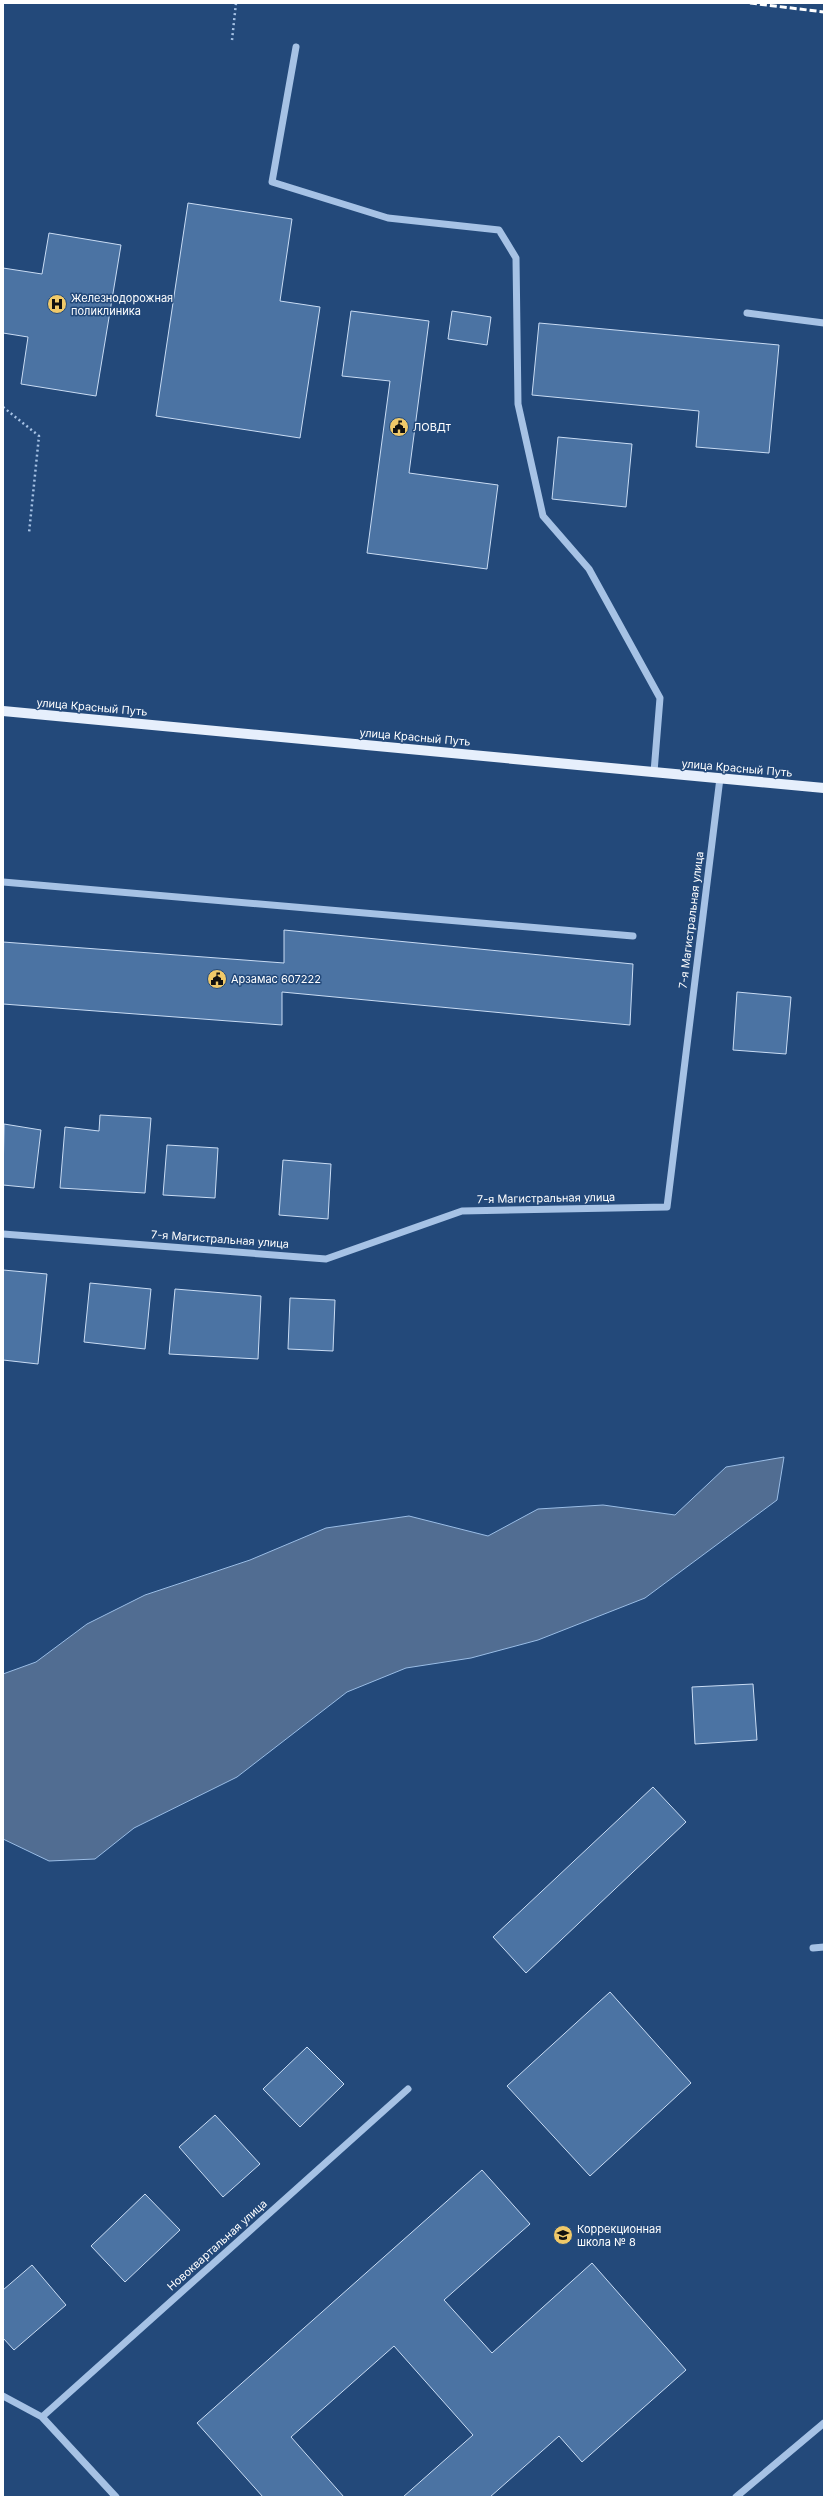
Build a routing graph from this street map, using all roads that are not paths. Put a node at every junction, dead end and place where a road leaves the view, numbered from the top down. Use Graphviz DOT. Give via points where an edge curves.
graph roads {
  1 [pos="296,47"];
  2 [pos="747,313"];
  3 [pos="824,323"];
  4 [pos="3,711"];
  5 [pos="654,772"];
  6 [pos="720,778"];
  7 [pos="824,788"];
  8 [pos="3,882"];
  9 [pos="633,936"];
  10 [pos="3,1234"];
  11 [pos="824,1947"];
  12 [pos="813,1948"];
  13 [pos="408,2089"];
  14 [pos="3,2396"];
  15 [pos="42,2417"];
  16 [pos="824,2423"];
  17 [pos="116,2497"];
  18 [pos="736,2497"];
  1 -- 5 [label="street" via="272,182 388,218 499,230 516,258 518,404 543,516 589,569 660,698"];
  2 -- 3 [label="street"];
  4 -- 5 [label="main road, улица Красный Путь"];
  5 -- 6 [label="main road, улица Красный Путь"];
  6 -- 7 [label="main road, улица Красный Путь"];
  6 -- 10 [label="street, 7-я Магистральная улица" via="667,1207 462,1211 326,1259"];
  8 -- 9 [label="street"];
  11 -- 12 [label="street"];
  13 -- 15 [label="street, Новоквартальная улица"];
  14 -- 15 [label="street"];
  15 -- 17 [label="street"];
  16 -- 18 [label="street"];
}
